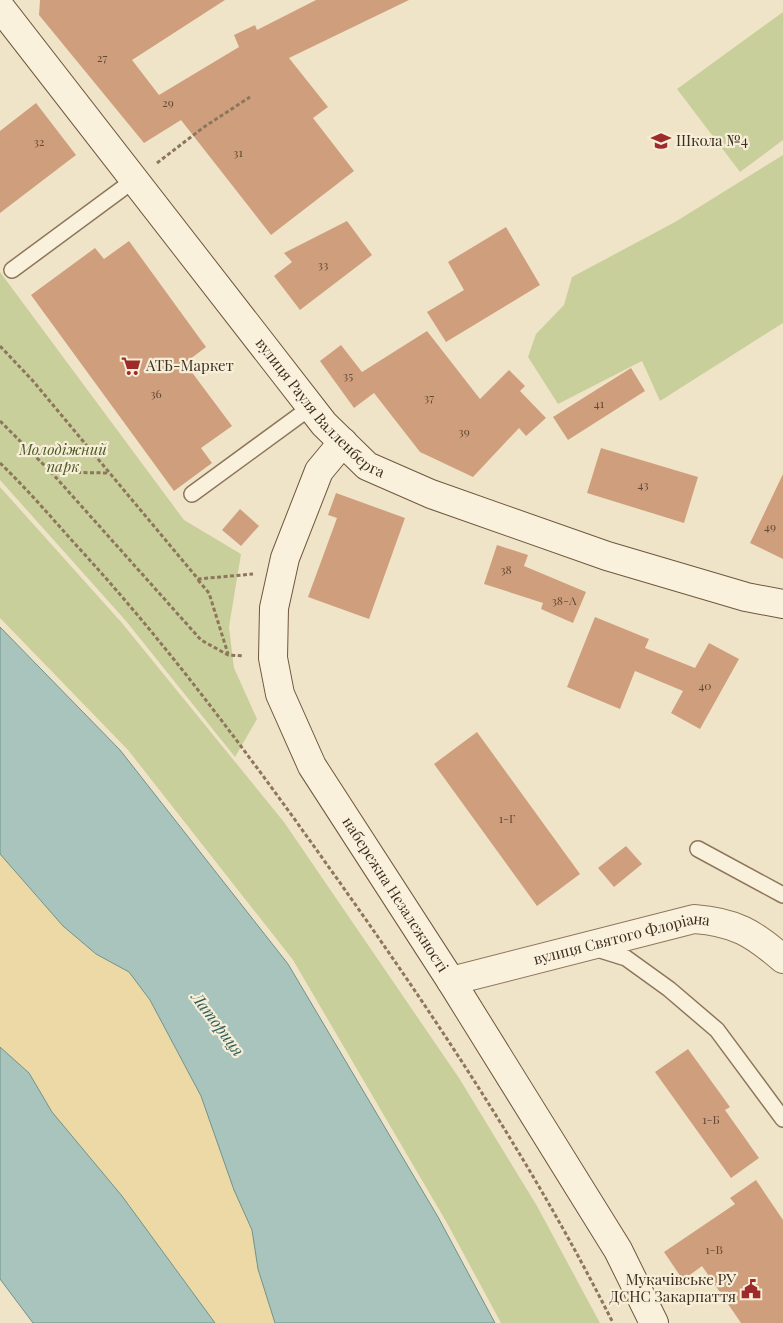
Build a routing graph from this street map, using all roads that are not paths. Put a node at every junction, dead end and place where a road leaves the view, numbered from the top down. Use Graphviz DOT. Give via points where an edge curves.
graph roads {
  1 [pos="0,7"];
  2 [pos="143,173"];
  3 [pos="12,270"];
  4 [pos="311,407"];
  5 [pos="343,442"];
  6 [pos="192,494"];
  7 [pos="783,604"];
  8 [pos="698,849"];
  9 [pos="783,895"];
  10 [pos="586,945"];
  11 [pos="783,958"];
  12 [pos="451,981"];
  13 [pos="783,1119"];
  14 [pos="654,1323"];
  1 -- 2 [label="street, вулиця Рауля Валленберга"];
  2 -- 3 [label="lane"];
  2 -- 4 [label="street, вулиця Рауля Валленберга"];
  4 -- 5 [label="street, вулиця Рауля Валленберга"];
  4 -- 6 [label="lane"];
  5 -- 7 [label="street, вулиця Рауля Валленберга" via="368,466 450,501 607,556 746,597"];
  5 -- 12 [label="street, набережна Незалежності" via="319,471 285,558 274,608 273,658 280,694 312,766"];
  8 -- 9 [label="lane"];
  10 -- 11 [label="street, вулиця Святого Флоріана" via="694,919 720,921 756,936"];
  10 -- 12 [label="street, вулиця Святого Флоріана"];
  10 -- 13 [label="lane" via="626,958 717,1030"];
  12 -- 14 [label="street, набережна Незалежності" via="618,1250"];
}
